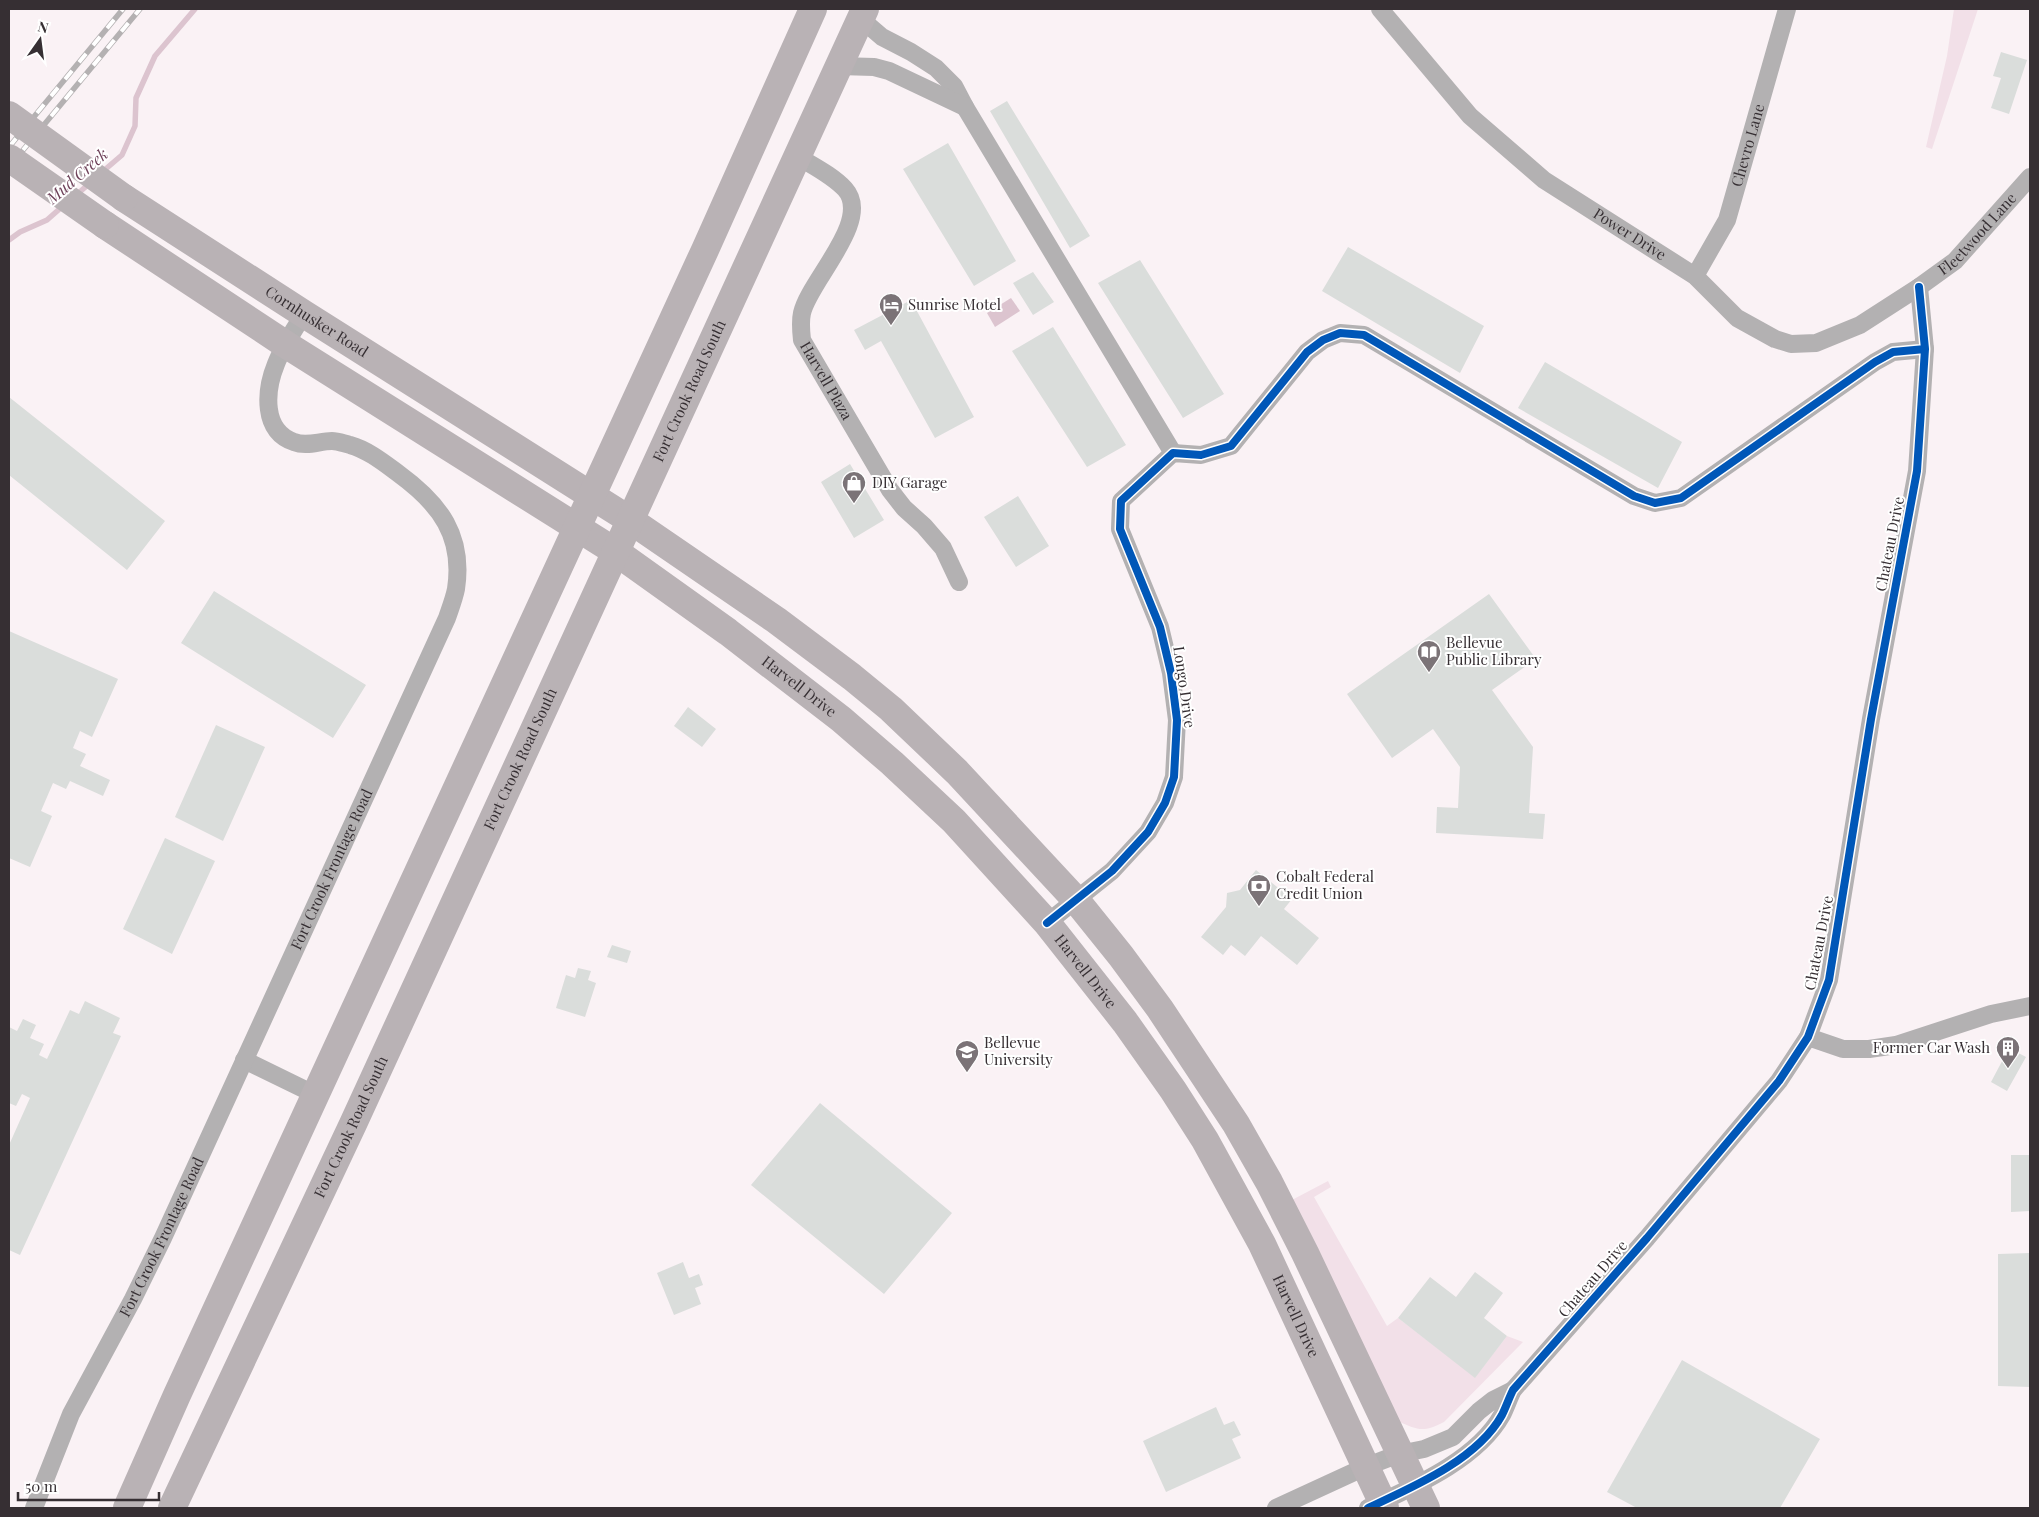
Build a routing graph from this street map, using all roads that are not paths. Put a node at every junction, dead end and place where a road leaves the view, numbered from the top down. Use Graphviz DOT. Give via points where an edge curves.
graph roads {
  1 [pos="813,9"];
  2 [pos="1380,9"];
  3 [pos="1787,9"];
  4 [pos="863,14"];
  5 [pos="839,66"];
  6 [pos="965,107"];
  7 [pos="9,115"];
  8 [pos="797,156"];
  9 [pos="9,158"];
  10 [pos="2030,177"];
  11 [pos="1695,276"];
  12 [pos="1919,287"];
  13 [pos="304,314"];
  14 [pos="285,344"];
  15 [pos="1925,349"];
  16 [pos="1173,453"];
  17 [pos="592,496"];
  18 [pos="630,520"];
  19 [pos="577,528"];
  20 [pos="616,552"];
  21 [pos="959,582"];
  22 [pos="1076,900"];
  23 [pos="1047,923"];
  24 [pos="2030,1006"];
  25 [pos="1808,1037"];
  26 [pos="244,1060"];
  27 [pos="316,1095"];
  28 [pos="1513,1390"];
  29 [pos="1399,1454"];
  30 [pos="1365,1468"];
  31 [pos="1420,1497"];
  32 [pos="1379,1506"];
  33 [pos="34,1508"];
  34 [pos="127,1508"];
  35 [pos="172,1508"];
  36 [pos="1276,1508"];
  1 -- 17 [label="main road"];
  2 -- 11 [label="street, Power Drive" via="1470,116 1544,180"];
  3 -- 11 [label="street, Chevro Lane" via="1727,220"];
  4 -- 5 [label="main road, Fort Crook Road South"];
  4 -- 6 [label="street" via="882,38 936,68 954,86"];
  5 -- 6 [label="street" via="889,71"];
  5 -- 8 [label="main road, Fort Crook Road South"];
  6 -- 16 [label="street"];
  7 -- 13 [label="main road, Cornhusker Road, bridge" via="124,198"];
  8 -- 18 [label="main road, Fort Crook Road South"];
  8 -- 21 [label="street, Harvell Plaza" via="846,190 852,218 802,312 802,340 890,490 943,548"];
  9 -- 14 [label="main road, bridge"];
  10 -- 12 [label="street, Fleetwood Lane" via="1956,261"];
  11 -- 12 [label="street, Power Drive" via="1737,318 1790,344 1816,343 1860,325"];
  12 -- 15 [label="street, Chateau Drive"];
  13 -- 14 [label="street, Fort Crook Frontage Road"];
  13 -- 17 [label="main road, Cornhusker Road"];
  14 -- 19 [label="main road"];
  14 -- 26 [label="street, Fort Crook Frontage Road" via="275,364 268,402 270,421 281,436 296,443 333,441 375,457 422,492 440,511 452,534 458,564 456,590 447,618"];
  15 -- 16 [label="street" via="1893,352 1874,362 1681,498 1656,503 1634,496 1364,335 1340,333 1307,352 1231,446 1201,454"];
  15 -- 25 [label="street, Chateau Drive" via="1917,471 1870,719 1829,980"];
  16 -- 22 [label="street, Longo Drive" via="1121,501 1120,529 1160,627 1171,673 1177,720 1176,766 1165,803 1148,832 1112,871"];
  17 -- 18 [label="main road, Cornhusker Road"];
  17 -- 19 [label="main road"];
  18 -- 20 [label="main road, Fort Crook Road South"];
  18 -- 22 [label="main road" via="776,620 890,709 957,772"];
  19 -- 20 [label="main road, Harvell Drive"];
  19 -- 27 [label="main road"];
  20 -- 23 [label="main road, Harvell Drive" via="728,632 848,726 954,821"];
  20 -- 35 [label="main road, Fort Crook Road South"];
  22 -- 23 [label="street, Longo Drive"];
  22 -- 29 [label="main road" via="1160,1009 1236,1124 1305,1253"];
  23 -- 30 [label="main road, Harvell Drive" via="1125,1022 1205,1140 1262,1244"];
  24 -- 25 [label="street" via="1991,1014 1896,1045 1869,1049 1843,1049"];
  25 -- 28 [label="street, Chateau Drive" via="1773,1088"];
  26 -- 27 [label="street"];
  26 -- 33 [label="street, Fort Crook Frontage Road" via="133,1299 71,1414"];
  27 -- 34 [label="main road"];
  28 -- 29 [label="street, Chateau Drive" via="1493,1400 1452,1437 1424,1449"];
  28 -- 31 [label="street, Chateau Drive" via="1502,1416 1487,1434"];
  29 -- 30 [label="street, Chateau Drive"];
  29 -- 31 [label="main road"];
  30 -- 32 [label="main road, Harvell Drive"];
  30 -- 36 [label="street, Chateau Drive"];
  31 -- 32 [label="street, Chateau Drive"];
}
